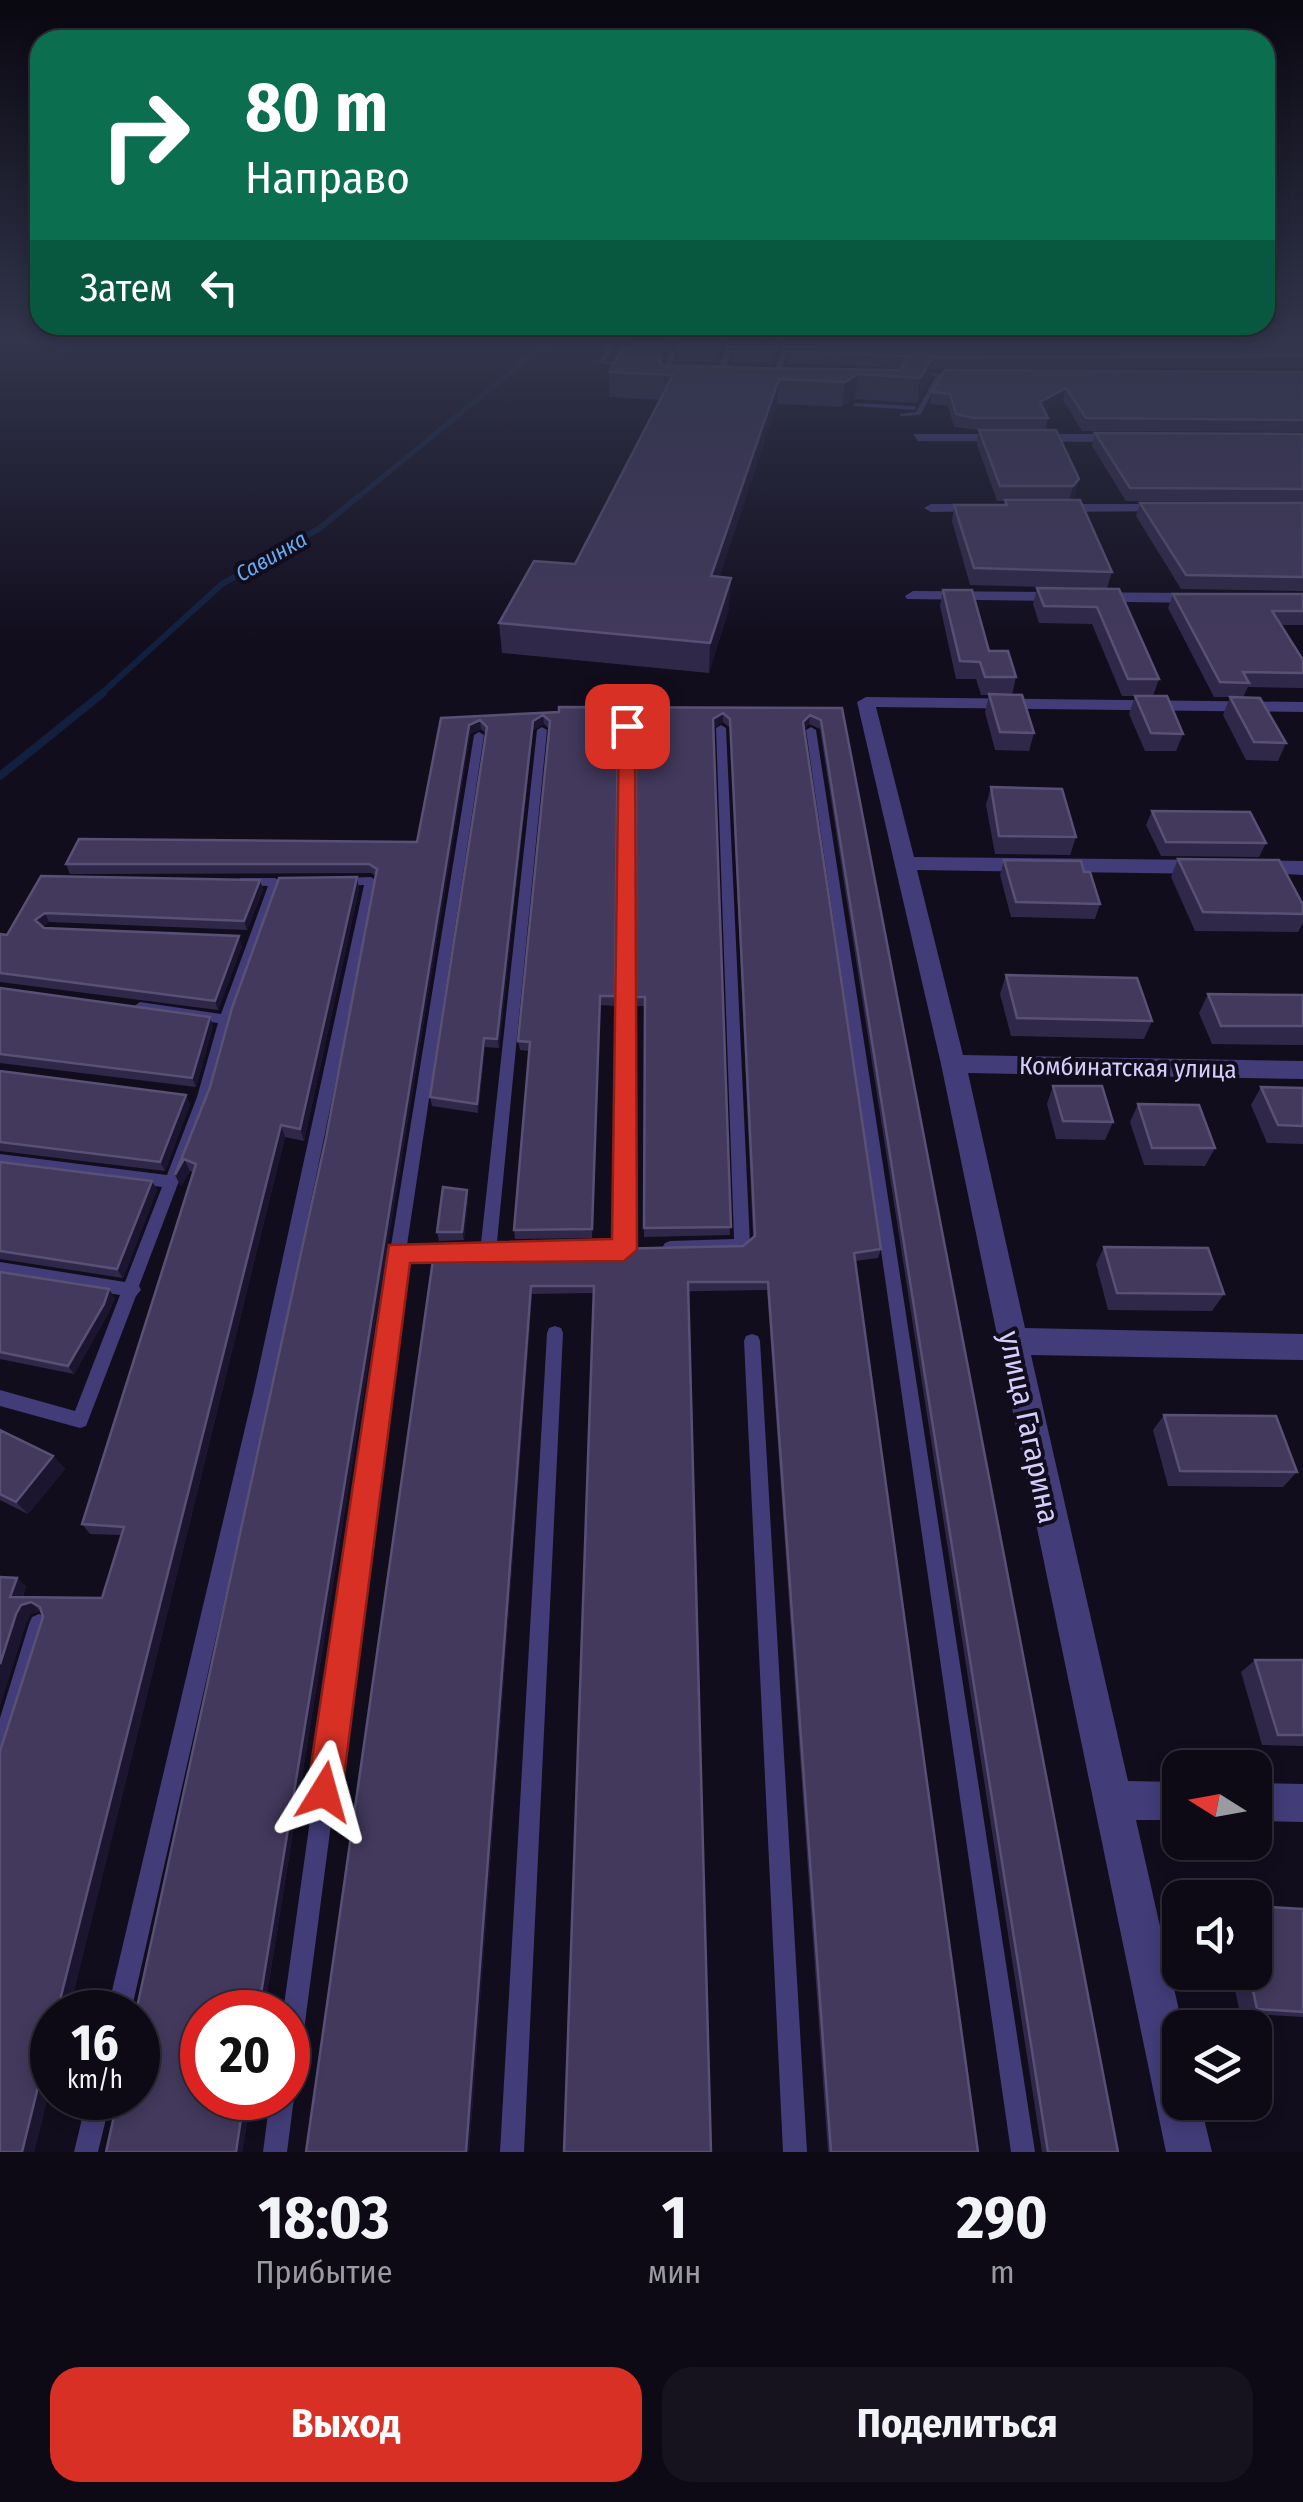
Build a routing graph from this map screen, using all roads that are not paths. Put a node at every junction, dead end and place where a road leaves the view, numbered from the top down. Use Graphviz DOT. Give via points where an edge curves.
graph roads {
  1 [pos="931,508"];
  2 [pos="1010,508"];
  3 [pos="1029,508"];
  4 [pos="1186,508"];
  5 [pos="913,596"];
  6 [pos="1225,598"];
  7 [pos="1303,707"];
  8 [pos="627,726"];
  9 [pos="721,728"];
  10 [pos="542,730"];
  11 [pos="812,730"];
  12 [pos="479,735"];
  13 [pos="905,863"];
  14 [pos="1303,868"];
  15 [pos="220,882"];
  16 [pos="314,882"];
  17 [pos="235,938"];
  18 [pos="254,938"];
  19 [pos="132,1006"];
  20 [pos="226,1018"];
  21 [pos="952,1064"];
  22 [pos="1303,1070"];
  23 [pos="186,1095"];
  24 [pos="204,1098"];
  25 [pos="0,1160"];
  26 [pos="173,1182"];
  27 [pos="605,1250"];
  28 [pos="624,1250"];
  29 [pos="398,1252"];
  30 [pos="488,1252"];
  31 [pos="508,1252"];
  32 [pos="0,1269"];
  33 [pos="133,1290"];
  34 [pos="555,1333"];
  35 [pos="1010,1340"];
  36 [pos="752,1341"];
  37 [pos="1303,1348"];
  38 [pos="0,1398"];
  39 [pos="40,1624"];
  40 [pos="0,1751"];
  41 [pos="1110,1800"];
  42 [pos="1162,1801"];
  43 [pos="1272,1802"];
  44 [pos="1303,1803"];
  45 [pos="123,1990"];
  46 [pos="298,1990"];
  47 [pos="94,2120"];
  48 [pos="279,2120"];
  49 [pos="86,2152"];
  50 [pos="275,2152"];
  51 [pos="512,2152"];
  52 [pos="795,2152"];
  53 [pos="1023,2152"];
  54 [pos="1189,2152"];
  1 -- 2 [label="street"];
  3 -- 4 [label="street"];
  5 -- 6 [label="street"];
  7 -- 13 [label="street, улица Гагарина" via="866,702"];
  8 -- 28 [label="lane"];
  9 -- 28 [label="lane" via="742,1245"];
  10 -- 30 [label="lane"];
  11 -- 53 [label="lane"];
  12 -- 29 [label="lane"];
  13 -- 14 [label="street"];
  13 -- 21 [label="street, улица Гагарина"];
  15 -- 18 [label="lane" via="285,882"];
  16 -- 45 [label="lane" via="371,881 263,1390"];
  17 -- 18 [label="lane"];
  18 -- 20 [label="lane"];
  19 -- 20 [label="lane"];
  20 -- 24 [label="lane"];
  21 -- 22 [label="street, Комбинатская улица"];
  21 -- 35 [label="street, улица Гагарина"];
  23 -- 24 [label="lane"];
  24 -- 26 [label="lane"];
  25 -- 26 [label="lane"];
  26 -- 33 [label="lane"];
  27 -- 28 [label="lane"];
  29 -- 30 [label="lane"];
  29 -- 46 [label="lane"];
  30 -- 31 [label="lane"];
  32 -- 33 [label="lane"];
  33 -- 38 [label="lane" via="80,1420"];
  34 -- 51 [label="lane"];
  35 -- 37 [label="street"];
  35 -- 41 [label="street, улица Гагарина"];
  36 -- 52 [label="lane"];
  39 -- 40 [label="lane"];
  41 -- 42 [label="street"];
  41 -- 54 [label="street, улица Гагарина"];
  43 -- 44 [label="street"];
  47 -- 49 [label="lane"];
  48 -- 50 [label="lane"];
}
